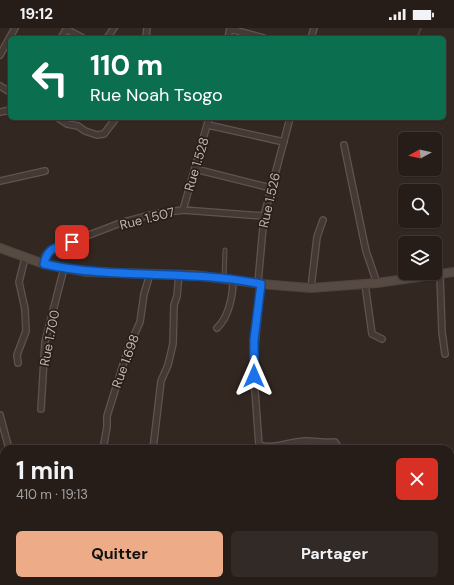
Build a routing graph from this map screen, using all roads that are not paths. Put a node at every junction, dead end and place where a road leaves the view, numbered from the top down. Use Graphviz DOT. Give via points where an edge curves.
graph roads {
  1 [pos="230,28"];
  2 [pos="66,29"];
  3 [pos="79,36"];
  4 [pos="257,36"];
  5 [pos="8,41"];
  6 [pos="0,55"];
  7 [pos="67,120"];
  8 [pos="114,120"];
  9 [pos="209,120"];
  10 [pos="290,120"];
  11 [pos="208,125"];
  12 [pos="284,142"];
  13 [pos="344,146"];
  14 [pos="195,169"];
  15 [pos="45,171"];
  16 [pos="0,181"];
  17 [pos="271,188"];
  18 [pos="183,210"];
  19 [pos="264,216"];
  20 [pos="323,220"];
  21 [pos="0,248"];
  22 [pos="225,250"];
  23 [pos="25,258"];
  24 [pos="44,264"];
  25 [pos="64,268"];
  26 [pos="454,272"];
  27 [pos="150,274"];
  28 [pos="179,274"];
  29 [pos="442,274"];
  30 [pos="228,279"];
  31 [pos="398,279"];
  32 [pos="440,280"];
  33 [pos="377,282"];
  34 [pos="260,283"];
  35 [pos="365,284"];
  36 [pos="311,288"];
  37 [pos="217,328"];
  38 [pos="382,339"];
  39 [pos="444,354"];
  40 [pos="18,363"];
  41 [pos="41,409"];
  42 [pos="0,415"];
  43 [pos="8,445"];
  44 [pos="104,445"];
  45 [pos="153,445"];
  46 [pos="259,445"];
  47 [pos="278,445"];
  48 [pos="337,445"];
  1 -- 4 [label="street"];
  2 -- 3 [label="street"];
  5 -- 6 [label="street"];
  7 -- 8 [label="street" via="67,124 97,135 104,134"];
  9 -- 11 [label="street, Rue 1.528"];
  10 -- 12 [label="street, Rue 1.526"];
  11 -- 12 [label="street"];
  11 -- 14 [label="street, Rue 1.528"];
  12 -- 17 [label="street, Rue 1.526"];
  13 -- 33 [label="street" via="366,250"];
  14 -- 17 [label="street"];
  14 -- 18 [label="street, Rue 1.528"];
  15 -- 16 [label="street"];
  17 -- 19 [label="street, Rue 1.526"];
  18 -- 19 [label="street, Rue 1.507"];
  18 -- 24 [label="street, Rue 1.507" via="137,218 50,250 45,256"];
  19 -- 34 [label="street, Rue 1.526"];
  20 -- 36 [label="street" via="315,249"];
  21 -- 23 [label="main road"];
  22 -- 30 [label="lane"];
  23 -- 24 [label="main road"];
  23 -- 40 [label="street" via="19,282 25,309 26,331 17,355"];
  24 -- 25 [label="main road"];
  25 -- 27 [label="main road" via="104,273"];
  25 -- 41 [label="street, Rue 1.700" via="45,342"];
  26 -- 29 [label="main road"];
  27 -- 28 [label="main road"];
  27 -- 44 [label="street, Rue 1.698" via="140,322 128,349 107,416"];
  28 -- 30 [label="main road"];
  28 -- 45 [label="street" via="174,305 173,344 161,381"];
  30 -- 34 [label="main road"];
  30 -- 37 [label="street" via="233,294 223,321"];
  31 -- 33 [label="main road"];
  32 -- 39 [label="street"];
  33 -- 35 [label="main road"];
  34 -- 36 [label="main road"];
  34 -- 46 [label="street, Rue 1.526" via="253,364"];
  35 -- 36 [label="main road"];
  35 -- 38 [label="street" via="372,334"];
  42 -- 43 [label="street"];
  47 -- 48 [label="street, Rue 1.526" via="307,441 335,442"];
}
